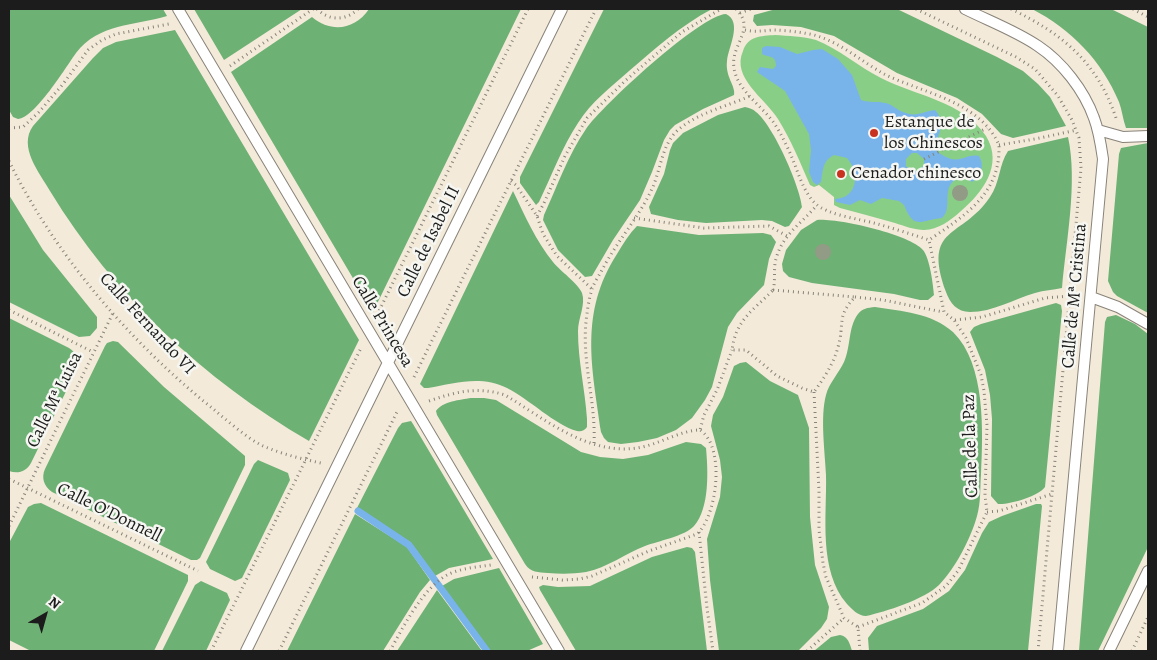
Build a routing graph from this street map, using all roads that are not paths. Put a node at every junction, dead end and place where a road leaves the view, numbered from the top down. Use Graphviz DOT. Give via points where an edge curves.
graph roads {
  1 [pos="178,9"];
  2 [pos="562,9"];
  3 [pos="966,9"];
  4 [pos="1098,130"];
  5 [pos="1148,136"];
  6 [pos="1091,297"];
  7 [pos="1148,324"];
  8 [pos="388,363"];
  9 [pos="1148,571"];
  10 [pos="246,651"];
  11 [pos="558,651"];
  12 [pos="1058,651"];
  13 [pos="1109,651"];
  1 -- 8 [label="lane, Calle Princesa"];
  2 -- 8 [label="lane, Calle de Isabel II"];
  3 -- 4 [label="lane, Calle de Mª Cristina" via="1024,38 1055,59 1084,98"];
  4 -- 5 [label="lane" via="1123,137"];
  4 -- 6 [label="lane, Calle de Mª Cristina" via="1103,159"];
  6 -- 7 [label="lane"];
  6 -- 12 [label="lane, Calle de Mª Cristina"];
  8 -- 10 [label="lane, Calle de Isabel II"];
  8 -- 11 [label="lane, Calle Princesa"];
  9 -- 13 [label="lane"];
}
